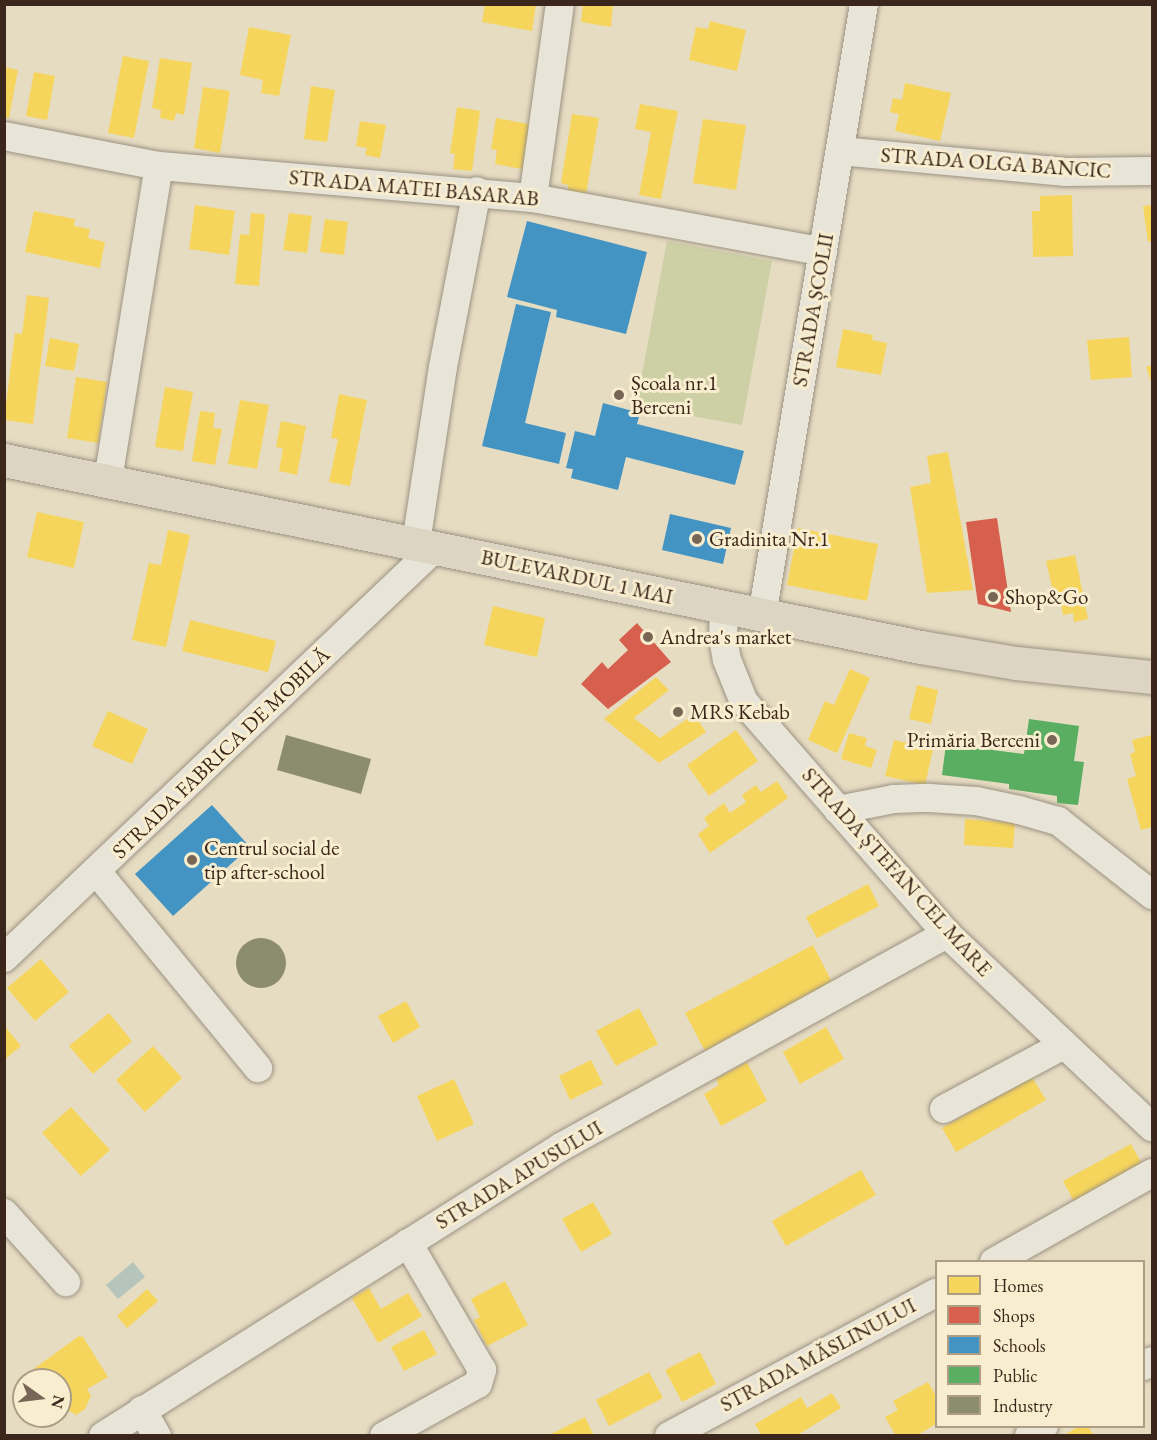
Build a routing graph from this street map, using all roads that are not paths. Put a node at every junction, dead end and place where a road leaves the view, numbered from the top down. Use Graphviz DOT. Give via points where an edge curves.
graph roads {
  1 [pos="560,4"];
  2 [pos="864,4"];
  3 [pos="4,136"];
  4 [pos="840,151"];
  5 [pos="159,166"];
  6 [pos="1152,171"];
  7 [pos="477,191"];
  8 [pos="533,198"];
  9 [pos="823,252"];
  10 [pos="4,460"];
  11 [pos="108,480"];
  12 [pos="426,545"];
  13 [pos="724,608"];
  14 [pos="762,616"];
  15 [pos="1152,677"];
  16 [pos="838,810"];
  17 [pos="97,872"];
  18 [pos="1152,895"];
  19 [pos="947,933"];
  20 [pos="4,958"];
  21 [pos="1064,1045"];
  22 [pos="258,1068"];
  23 [pos="944,1109"];
  24 [pos="1152,1127"];
  25 [pos="1152,1173"];
  26 [pos="4,1213"];
  27 [pos="408,1243"];
  28 [pos="998,1260"];
  29 [pos="66,1282"];
  30 [pos="935,1294"];
  31 [pos="142,1410"];
  32 [pos="103,1436"];
  33 [pos="157,1436"];
  34 [pos="384,1436"];
  35 [pos="669,1436"];
  1 -- 8 [label="street"];
  2 -- 4 [label="street, STRADA ȘCOLII"];
  3 -- 5 [label="street, STRADA MATEI BASARAB"];
  4 -- 6 [label="street, STRADA OLGA BANCIC" via="1066,172"];
  4 -- 9 [label="street, STRADA ȘCOLII"];
  5 -- 7 [label="street, STRADA MATEI BASARAB"];
  5 -- 11 [label="street"];
  7 -- 8 [label="street, STRADA MATEI BASARAB"];
  7 -- 12 [label="street" via="443,367"];
  8 -- 9 [label="street, STRADA MATEI BASARAB"];
  9 -- 14 [label="street, STRADA ȘCOLII"];
  10 -- 11 [label="main road, BULEVARDUL 1 MAI"];
  11 -- 12 [label="main road, BULEVARDUL 1 MAI"];
  12 -- 13 [label="main road, BULEVARDUL 1 MAI"];
  12 -- 17 [label="street, STRADA FABRICA DE MOBILĂ"];
  13 -- 14 [label="main road, BULEVARDUL 1 MAI"];
  13 -- 16 [label="street, STRADA ȘTEFAN CEL MARE" via="727,660 744,702"];
  14 -- 15 [label="main road, BULEVARDUL 1 MAI" via="1016,663"];
  16 -- 18 [label="street" via="894,799 929,798 976,801 1019,810 1058,821"];
  16 -- 19 [label="street, STRADA ȘTEFAN CEL MARE"];
  17 -- 20 [label="street, STRADA FABRICA DE MOBILĂ"];
  17 -- 22 [label="street"];
  19 -- 21 [label="street, STRADA ȘTEFAN CEL MARE"];
  19 -- 27 [label="street, STRADA APUSULUI" via="561,1147"];
  21 -- 23 [label="street"];
  21 -- 24 [label="street, STRADA ȘTEFAN CEL MARE"];
  25 -- 28 [label="street"];
  26 -- 29 [label="street"];
  27 -- 31 [label="street, STRADA APUSULUI"];
  27 -- 34 [label="street" via="482,1370 478,1384"];
  30 -- 35 [label="street, STRADA MĂSLINULUI"];
  31 -- 32 [label="street, STRADA APUSULUI"];
  31 -- 33 [label="street"];
}
